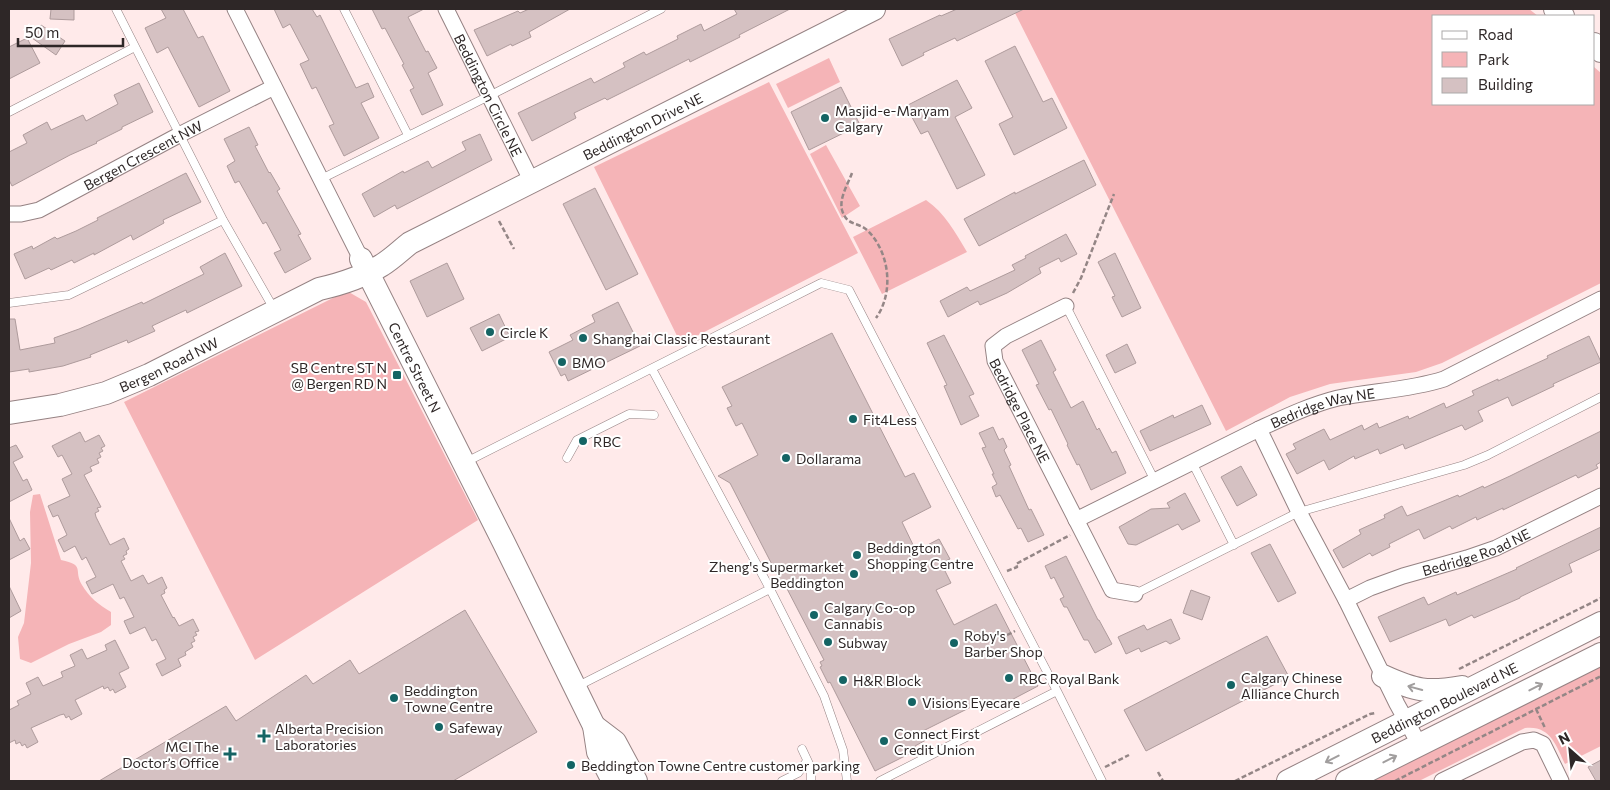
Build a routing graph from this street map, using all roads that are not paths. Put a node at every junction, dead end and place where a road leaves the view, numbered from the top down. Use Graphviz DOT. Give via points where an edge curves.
graph roads {
  1 [pos="116,9"];
  2 [pos="235,9"];
  3 [pos="344,9"];
  4 [pos="661,9"];
  5 [pos="874,9"];
  6 [pos="449,10"];
  7 [pos="135,47"];
  8 [pos="274,87"];
  9 [pos="489,96"];
  10 [pos="9,112"];
  11 [pos="179,135"];
  12 [pos="408,135"];
  13 [pos="321,179"];
  14 [pos="532,182"];
  15 [pos="9,214"];
  16 [pos="223,220"];
  17 [pos="365,266"];
  18 [pos="9,303"];
  19 [pos="1600,303"];
  20 [pos="1066,306"];
  21 [pos="275,311"];
  22 [pos="652,369"];
  23 [pos="1601,397"];
  24 [pos="9,413"];
  25 [pos="654,415"];
  26 [pos="1259,429"];
  27 [pos="567,458"];
  28 [pos="1192,462"];
  29 [pos="464,463"];
  30 [pos="1155,481"];
  31 [pos="1601,496"];
  32 [pos="1299,512"];
  33 [pos="1076,520"];
  34 [pos="1234,545"];
  35 [pos="770,589"];
  36 [pos="1135,594"];
  37 [pos="1346,600"];
  38 [pos="1601,623"];
  39 [pos="1601,654"];
  40 [pos="1383,676"];
  41 [pos="1481,684"];
  42 [pos="574,688"];
  43 [pos="1057,691"];
  44 [pos="1407,721"];
  45 [pos="594,726"];
  46 [pos="1419,744"];
  47 [pos="802,749"];
  48 [pos="807,761"];
  49 [pos="613,781"];
  50 [pos="636,781"];
  51 [pos="782,781"];
  52 [pos="811,781"];
  53 [pos="847,781"];
  54 [pos="880,781"];
  55 [pos="1102,781"];
  56 [pos="1288,781"];
  57 [pos="1347,781"];
  58 [pos="1442,781"];
  59 [pos="1561,781"];
  1 -- 7 [label="lane"];
  2 -- 8 [label="street, Centre Street N"];
  3 -- 12 [label="lane"];
  4 -- 9 [label="lane"];
  5 -- 14 [label="street, Beddington Drive NE"];
  6 -- 9 [label="street, Beddington Circle NE"];
  7 -- 10 [label="lane"];
  7 -- 11 [label="lane"];
  8 -- 11 [label="street, Bergen Crescent NW"];
  8 -- 13 [label="street, Centre Street N"];
  9 -- 12 [label="lane"];
  9 -- 14 [label="street, Beddington Circle NE"];
  11 -- 15 [label="street, Bergen Crescent NW" via="39,210"];
  11 -- 16 [label="lane"];
  12 -- 13 [label="lane"];
  13 -- 17 [label="street, Centre Street N"];
  14 -- 17 [label="street, Beddington Drive NE" via="410,243 383,265"];
  16 -- 18 [label="lane" via="69,295"];
  16 -- 21 [label="lane"];
  17 -- 21 [label="street, Bergen Road NW" via="339,271 319,289"];
  17 -- 29 [label="street, Centre Street N"];
  19 -- 26 [label="street, Bedridge Way NE" via="1428,384 1313,405"];
  20 -- 30 [label="lane"];
  20 -- 33 [label="street, Bedridge Place NE" via="1006,336 993,346 995,361"];
  21 -- 24 [label="street, Bergen Road NW" via="149,376 60,405"];
  22 -- 29 [label="lane"];
  22 -- 35 [label="lane"];
  22 -- 43 [label="lane" via="821,283 849,290"];
  23 -- 32 [label="lane" via="1464,465"];
  25 -- 27 [label="lane" via="629,414 620,418 577,440"];
  26 -- 28 [label="street"];
  26 -- 32 [label="street, Bedridge Way NE"];
  28 -- 30 [label="street"];
  28 -- 34 [label="lane"];
  29 -- 42 [label="street, Centre Street N"];
  30 -- 33 [label="street"];
  31 -- 37 [label="street, Bedridge Road NE" via="1496,548 1403,576"];
  32 -- 34 [label="lane"];
  32 -- 37 [label="street, Bedridge Way NE"];
  33 -- 36 [label="street, Bedridge Place NE" via="1112,590"];
  34 -- 36 [label="lane"];
  35 -- 42 [label="lane"];
  35 -- 53 [label="lane" via="827,705 843,750"];
  37 -- 40 [label="street, Bedridge Way NE"];
  38 -- 41 [label="street, Beddington Boulevard NE"];
  46 -- 39 [label="street, Beddington Boulevard NE, one-way"];
  41 -- 40 [label="street, one-way" via="1424,690"];
  40 -- 44 [label="street, Bedridge Way NE"];
  41 -- 44 [label="street, Beddington Boulevard NE"];
  42 -- 45 [label="street, Centre Street N"];
  43 -- 54 [label="lane"];
  43 -- 55 [label="lane"];
  44 -- 46 [label="street, Bedridge Way NE"];
  44 -- 56 [label="street, Beddington Boulevard NE, one-way"];
  45 -- 49 [label="street, Centre Street N" via="598,752"];
  45 -- 50 [label="street, Centre Street N" via="615,742"];
  57 -- 46 [label="street, Beddington Boulevard NE, one-way"];
  47 -- 48 [label="lane"];
  48 -- 51 [label="lane" via="798,773"];
  48 -- 52 [label="lane" via="811,768"];
  58 -- 59 [label="street" via="1522,742 1534,740 1543,744"];
}
